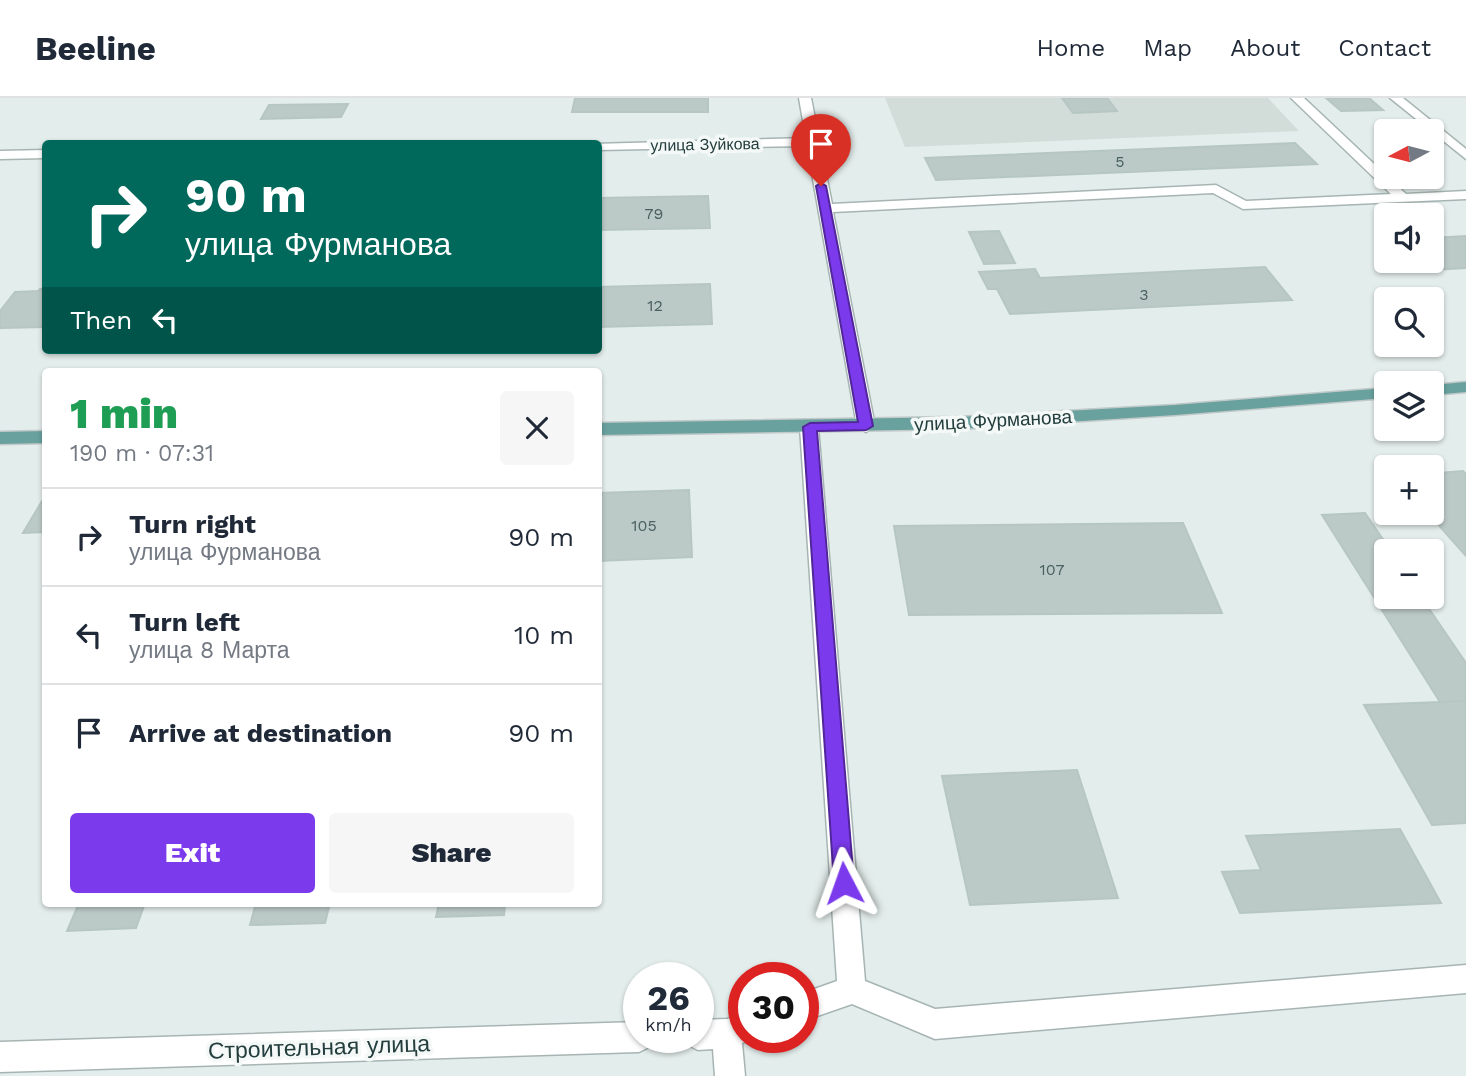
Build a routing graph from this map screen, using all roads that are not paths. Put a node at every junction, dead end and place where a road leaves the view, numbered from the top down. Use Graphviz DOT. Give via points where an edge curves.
graph roads {
  1 [pos="805,98"];
  2 [pos="1297,98"];
  3 [pos="1396,98"];
  4 [pos="811,142"];
  5 [pos="602,146"];
  6 [pos="42,154"];
  7 [pos="0,155"];
  8 [pos="1466,155"];
  9 [pos="1466,195"];
  10 [pos="1403,198"];
  11 [pos="826,208"];
  12 [pos="1466,387"];
  13 [pos="1444,389"];
  14 [pos="1374,394"];
  15 [pos="866,426"];
  16 [pos="810,427"];
  17 [pos="602,429"];
  18 [pos="42,437"];
  19 [pos="0,438"];
  20 [pos="1466,979"];
  21 [pos="852,990"];
  22 [pos="819,1001"];
  23 [pos="723,1032"];
  24 [pos="623,1038"];
  25 [pos="0,1057"];
  26 [pos="730,1076"];
  1 -- 4 [label="street"];
  2 -- 10 [label="street"];
  3 -- 8 [label="street"];
  4 -- 5 [label="street, улица Зуйкова"];
  4 -- 11 [label="street"];
  6 -- 7 [label="street"];
  9 -- 10 [label="street"];
  10 -- 11 [label="street" via="1243,205 1216,190"];
  11 -- 15 [label="street"];
  12 -- 13 [label="main road"];
  14 -- 15 [label="main road, улица Фурманова"];
  15 -- 16 [label="main road, улица Фурманова"];
  16 -- 17 [label="main road, улица Фурманова"];
  16 -- 21 [label="street"];
  18 -- 19 [label="main road"];
  20 -- 21 [label="street" via="935,1024"];
  21 -- 22 [label="street"];
  23 -- 26 [label="street"];
  24 -- 25 [label="street, Строительная улица"];
}
